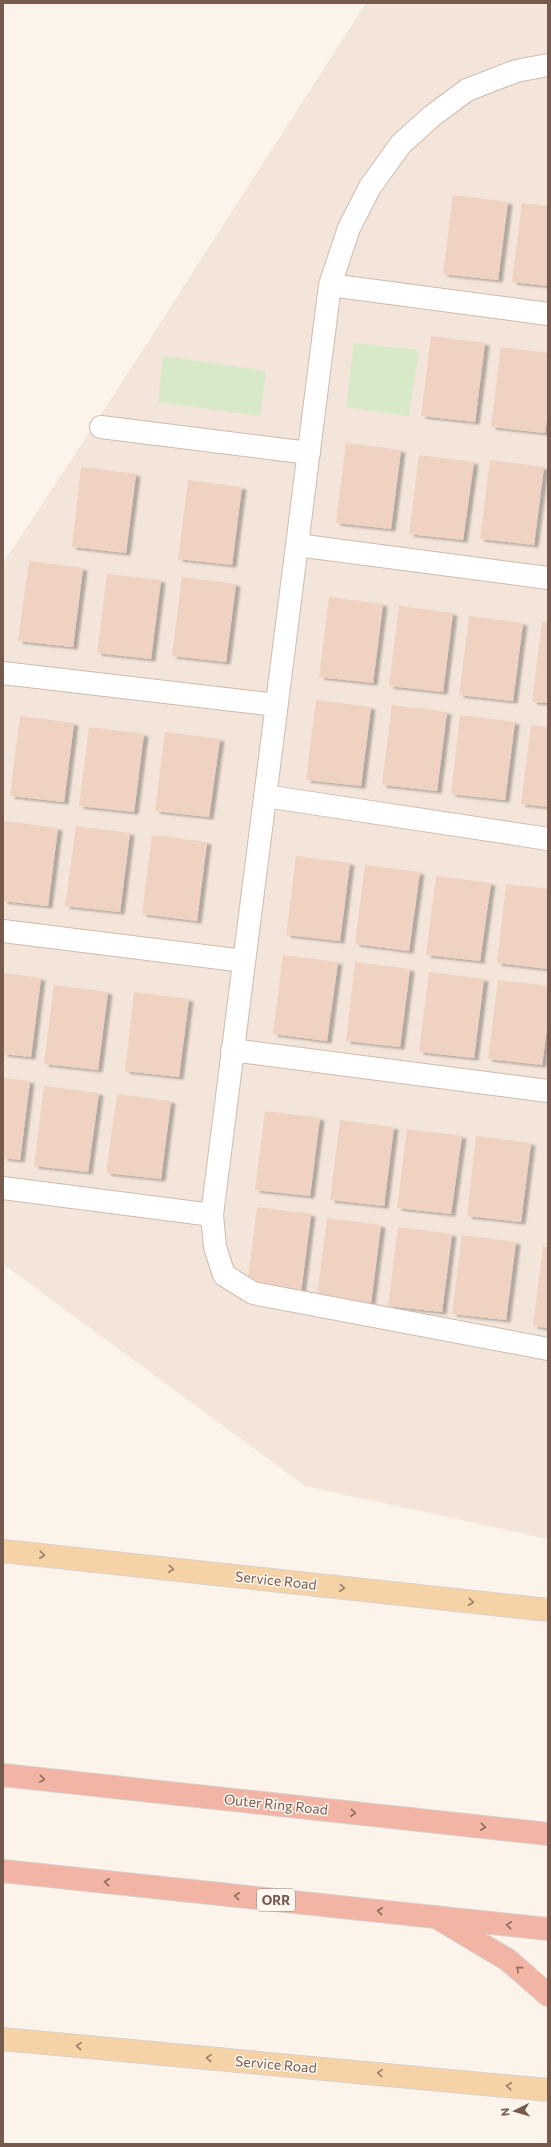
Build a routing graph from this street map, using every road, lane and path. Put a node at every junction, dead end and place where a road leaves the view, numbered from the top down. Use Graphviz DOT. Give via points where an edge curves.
graph roads {
  1 [pos="548,65"];
  2 [pos="330,285"];
  3 [pos="548,314"];
  4 [pos="101,427"];
  5 [pos="309,453"];
  6 [pos="296,545"];
  7 [pos="548,578"];
  8 [pos="3,673"];
  9 [pos="276,705"];
  10 [pos="265,796"];
  11 [pos="548,839"];
  12 [pos="3,931"];
  13 [pos="244,961"];
  14 [pos="232,1050"];
  15 [pos="548,1091"];
  16 [pos="3,1188"];
  17 [pos="212,1215"];
  18 [pos="548,1349"];
  19 [pos="3,1551"];
  20 [pos="548,1610"];
  21 [pos="3,1775"];
  22 [pos="548,1834"];
  23 [pos="3,1871"];
  24 [pos="435,1917"];
  25 [pos="548,1929"];
  26 [pos="548,1995"];
  27 [pos="3,2039"];
  28 [pos="548,2090"];
  1 -- 2 [label="street" via="516,71 467,90 432,116 401,144 370,187 349,228"];
  2 -- 3 [label="street"];
  2 -- 5 [label="street"];
  4 -- 5 [label="street"];
  5 -- 6 [label="street"];
  6 -- 7 [label="street"];
  6 -- 9 [label="street"];
  8 -- 9 [label="street"];
  9 -- 10 [label="street"];
  10 -- 11 [label="street"];
  10 -- 13 [label="street"];
  12 -- 13 [label="street"];
  13 -- 14 [label="street"];
  14 -- 15 [label="street"];
  14 -- 17 [label="street"];
  16 -- 17 [label="street"];
  17 -- 18 [label="street" via="215,1247 224,1276 253,1293"];
  19 -- 20 [label="main road, Service Road, one-way"];
  21 -- 22 [label="highway, Outer Ring Road, one-way"];
  24 -- 23 [label="highway, ORR, one-way"];
  25 -- 24 [label="highway, ORR, one-way"];
  26 -- 24 [label="highway, one-way" via="508,1960"];
  28 -- 27 [label="main road, Service Road, one-way"];
}
